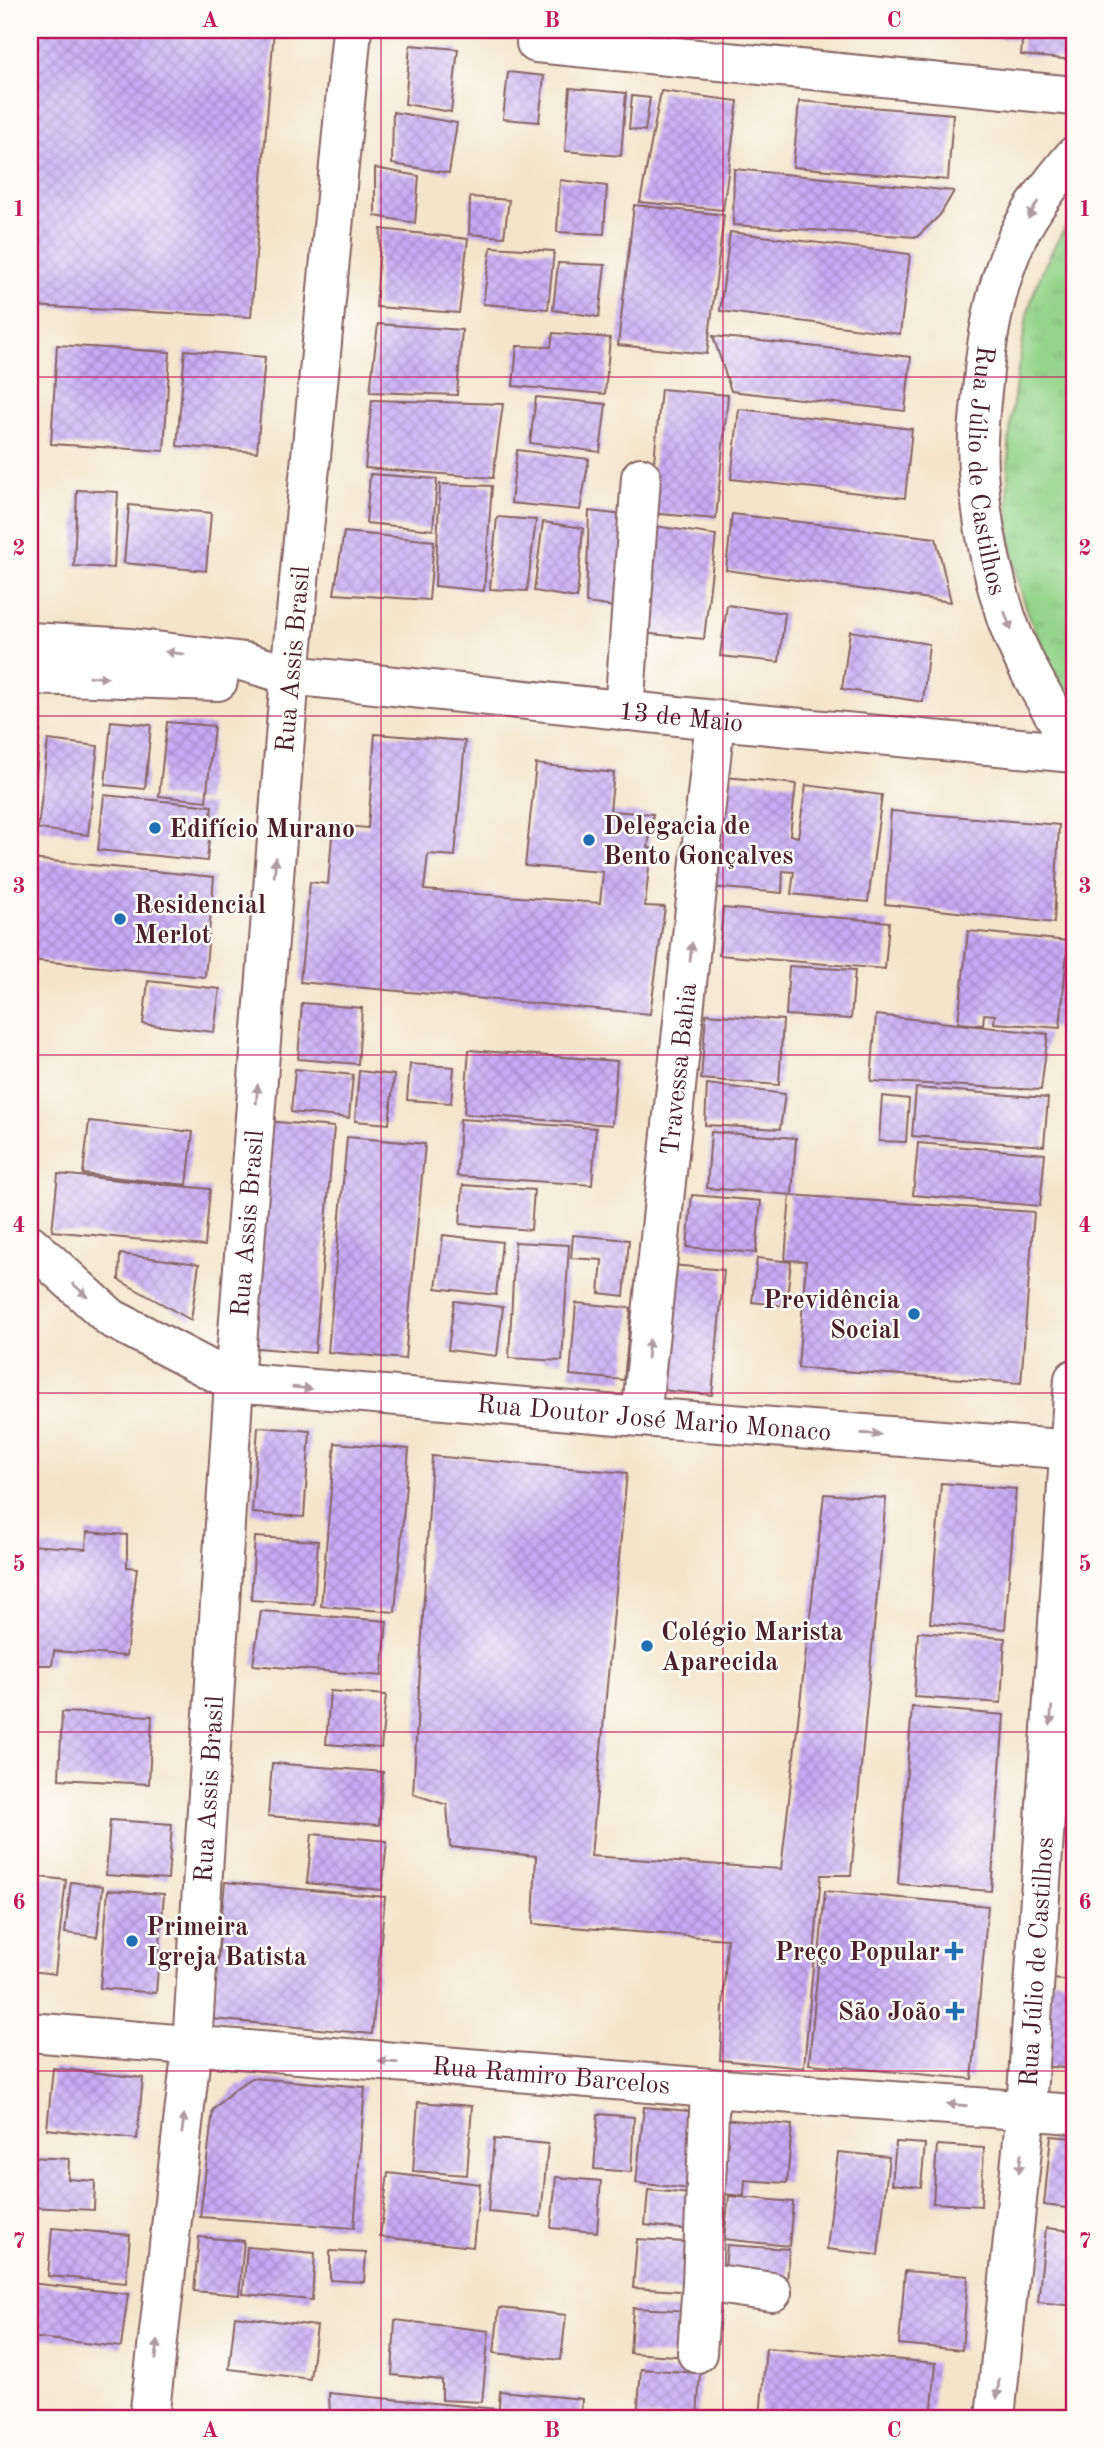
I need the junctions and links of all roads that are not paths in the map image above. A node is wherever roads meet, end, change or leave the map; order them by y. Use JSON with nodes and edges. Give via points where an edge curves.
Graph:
{"nodes":[{"id":1,"x":352,"y":30,"type":"edge"},
{"id":2,"x":537,"y":44,"type":"dead end"},
{"id":3,"x":1074,"y":96,"type":"edge"},
{"id":4,"x":1074,"y":156,"type":"edge"},
{"id":5,"x":641,"y":477,"type":"dead end"},
{"id":6,"x":30,"y":642,"type":"edge"},
{"id":7,"x":30,"y":675,"type":"edge"},
{"id":8,"x":290,"y":675,"type":"junction"},
{"id":9,"x":624,"y":711,"type":"junction"},
{"id":10,"x":715,"y":720,"type":"junction"},
{"id":11,"x":1074,"y":751,"type":"edge"},
{"id":12,"x":30,"y":1244,"type":"edge"},
{"id":13,"x":1074,"y":1379,"type":"edge"},
{"id":14,"x":234,"y":1382,"type":"junction"},
{"id":15,"x":641,"y":1417,"type":"junction"},
{"id":16,"x":1071,"y":1450,"type":"edge"},
{"id":17,"x":30,"y":2032,"type":"edge"},
{"id":18,"x":192,"y":2046,"type":"junction"},
{"id":19,"x":710,"y":2088,"type":"junction"},
{"id":20,"x":1026,"y":2110,"type":"junction"},
{"id":21,"x":1074,"y":2114,"type":"edge"},
{"id":22,"x":702,"y":2282,"type":"junction"},
{"id":23,"x":772,"y":2292,"type":"dead end"},
{"id":24,"x":697,"y":2353,"type":"dead end"},
{"id":25,"x":149,"y":2418,"type":"edge"},
{"id":26,"x":995,"y":2418,"type":"edge"}],
"edges":[{"from":1,"to":8,"type":"main road","name":"Rua Assis Brasil"},
{"from":2,"to":3,"type":"main road"},
{"from":4,"to":11,"type":"main road","name":"Rua Júlio de Castilhos","one_way":true,"via":[[1040,197],[999,282],[987,340],[978,470],[985,530],[1007,618],[1025,662]]},
{"from":5,"to":9,"type":"main road"},
{"from":8,"to":6,"type":"main road","name":"13 de Maio","one_way":true,"via":[[246,662]]},
{"from":7,"to":8,"type":"main road","name":"13 de Maio","one_way":true,"via":[[244,681]]},
{"from":8,"to":9,"type":"main road","name":"13 de Maio"},
{"from":14,"to":8,"type":"main road","name":"Rua Assis Brasil","one_way":true},
{"from":9,"to":10,"type":"main road","name":"13 de Maio"},
{"from":10,"to":11,"type":"main road","name":"13 de Maio"},
{"from":15,"to":10,"type":"main road","name":"Travessa Bahia","one_way":true},
{"from":12,"to":14,"type":"main road","one_way":true,"via":[[111,1318]]},
{"from":13,"to":16,"type":"main road","name":"Rua Júlio de Castilhos"},
{"from":14,"to":15,"type":"main road","name":"Rua Doutor José Mario Monaco","one_way":true},
{"from":14,"to":18,"type":"main road","name":"Rua Assis Brasil"},
{"from":15,"to":16,"type":"main road","name":"Rua Doutor José Mario Monaco","one_way":true},
{"from":16,"to":20,"type":"main road","name":"Rua Júlio de Castilhos","one_way":true},
{"from":17,"to":18,"type":"main road","name":"Rua Ramiro Barcelos"},
{"from":19,"to":18,"type":"main road","name":"Rua Ramiro Barcelos","one_way":true},
{"from":25,"to":18,"type":"main road","name":"Rua Assis Brasil","one_way":true},
{"from":20,"to":19,"type":"main road","name":"Rua Ramiro Barcelos","one_way":true},
{"from":19,"to":22,"type":"main road"},
{"from":20,"to":21,"type":"main road","name":"Rua Ramiro Barcelos"},
{"from":20,"to":26,"type":"main road","name":"Rua Júlio de Castilhos","one_way":true},
{"from":22,"to":23,"type":"main road"},
{"from":22,"to":24,"type":"main road"}]}
